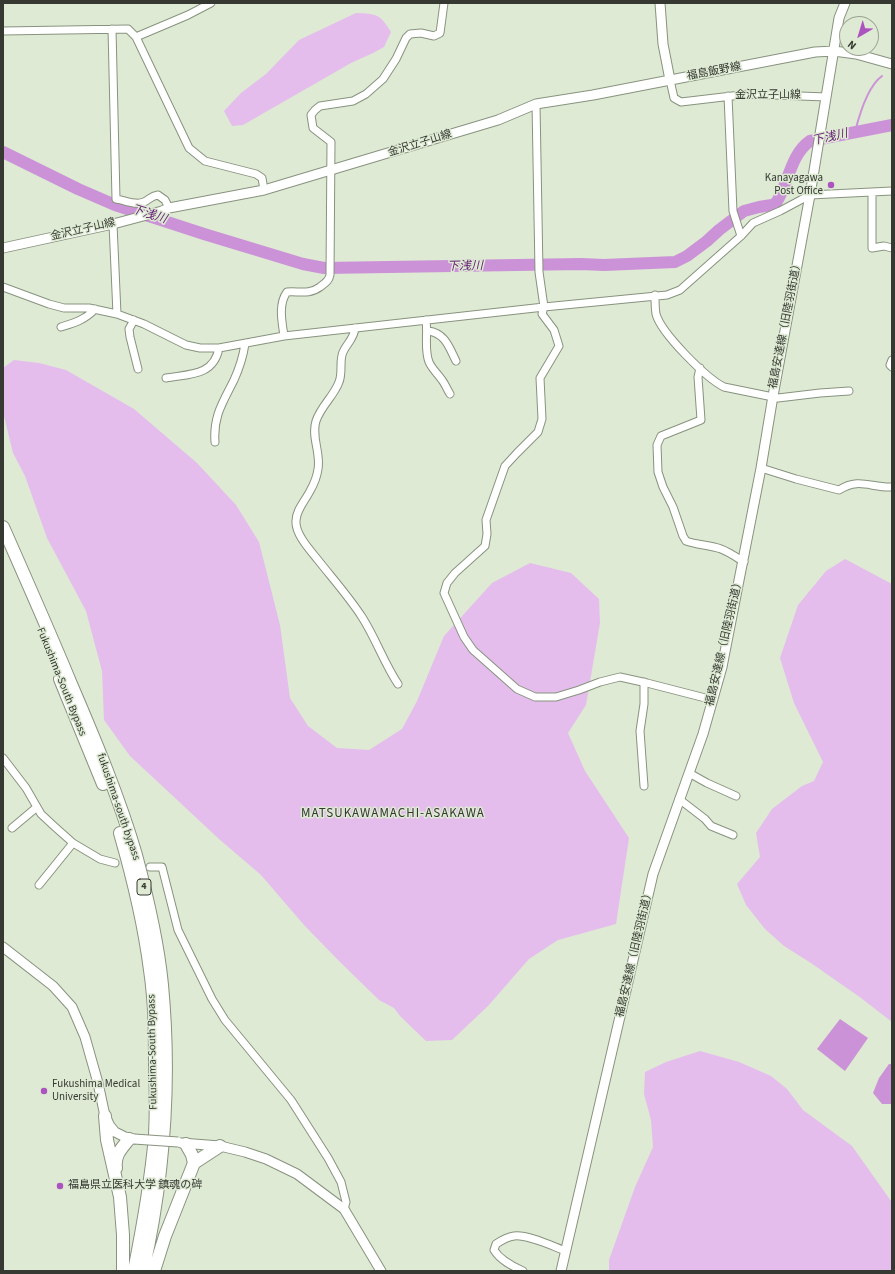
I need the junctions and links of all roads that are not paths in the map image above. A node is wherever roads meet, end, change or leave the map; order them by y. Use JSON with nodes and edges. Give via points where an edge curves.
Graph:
{"nodes":[{"id":1,"x":211,"y":3,"type":"edge"},
{"id":2,"x":444,"y":3,"type":"edge"},
{"id":3,"x":660,"y":3,"type":"edge"},
{"id":4,"x":845,"y":3,"type":"edge"},
{"id":5,"x":112,"y":29,"type":"junction"},
{"id":6,"x":3,"y":31,"type":"edge"},
{"id":7,"x":136,"y":37,"type":"junction"},
{"id":8,"x":834,"y":51,"type":"junction"},
{"id":9,"x":892,"y":64,"type":"edge"},
{"id":10,"x":670,"y":80,"type":"junction"},
{"id":11,"x":728,"y":96,"type":"junction"},
{"id":12,"x":826,"y":97,"type":"junction"},
{"id":13,"x":536,"y":104,"type":"junction"},
{"id":14,"x":330,"y":171,"type":"junction"},
{"id":15,"x":264,"y":190,"type":"junction"},
{"id":16,"x":872,"y":192,"type":"junction"},
{"id":17,"x":892,"y":192,"type":"edge"},
{"id":18,"x":810,"y":195,"type":"junction"},
{"id":19,"x":165,"y":209,"type":"junction"},
{"id":20,"x":113,"y":224,"type":"junction"},
{"id":21,"x":741,"y":236,"type":"junction"},
{"id":22,"x":3,"y":248,"type":"edge"},
{"id":23,"x":892,"y":248,"type":"edge"},
{"id":24,"x":3,"y":287,"type":"edge"},
{"id":25,"x":655,"y":295,"type":"junction"},
{"id":26,"x":544,"y":307,"type":"junction"},
{"id":27,"x":95,"y":310,"type":"junction"},
{"id":28,"x":116,"y":314,"type":"junction"},
{"id":29,"x":134,"y":320,"type":"junction"},
{"id":30,"x":426,"y":320,"type":"junction"},
{"id":31,"x":60,"y":327,"type":"dead end"},
{"id":32,"x":355,"y":328,"type":"junction"},
{"id":33,"x":428,"y":331,"type":"junction"},
{"id":34,"x":284,"y":336,"type":"junction"},
{"id":35,"x":245,"y":344,"type":"junction"},
{"id":36,"x":219,"y":348,"type":"junction"},
{"id":37,"x":892,"y":360,"type":"edge"},
{"id":38,"x":456,"y":361,"type":"dead end"},
{"id":39,"x":892,"y":367,"type":"edge"},
{"id":40,"x":700,"y":368,"type":"junction"},
{"id":41,"x":138,"y":369,"type":"dead end"},
{"id":42,"x":166,"y":378,"type":"dead end"},
{"id":43,"x":849,"y":391,"type":"dead end"},
{"id":44,"x":450,"y":394,"type":"dead end"},
{"id":45,"x":772,"y":396,"type":"junction"},
{"id":46,"x":216,"y":442,"type":"dead end"},
{"id":47,"x":761,"y":468,"type":"junction"},
{"id":48,"x":892,"y":487,"type":"edge"},
{"id":49,"x":3,"y":515,"type":"edge"},
{"id":50,"x":3,"y":527,"type":"edge"},
{"id":51,"x":5,"y":549,"type":"edge"},
{"id":52,"x":744,"y":562,"type":"junction"},
{"id":53,"x":24,"y":574,"type":"junction"},
{"id":54,"x":644,"y":682,"type":"junction"},
{"id":55,"x":398,"y":684,"type":"dead end"},
{"id":56,"x":713,"y":700,"type":"junction"},
{"id":57,"x":3,"y":758,"type":"edge"},
{"id":58,"x":689,"y":773,"type":"junction"},
{"id":59,"x":644,"y":786,"type":"dead end"},
{"id":60,"x":736,"y":796,"type":"dead end"},
{"id":61,"x":679,"y":799,"type":"junction"},
{"id":62,"x":37,"y":807,"type":"junction"},
{"id":63,"x":12,"y":828,"type":"dead end"},
{"id":64,"x":733,"y":835,"type":"dead end"},
{"id":65,"x":73,"y":843,"type":"junction"},
{"id":66,"x":115,"y":863,"type":"dead end"},
{"id":67,"x":150,"y":867,"type":"dead end"},
{"id":68,"x":39,"y":885,"type":"dead end"},
{"id":69,"x":3,"y":947,"type":"edge"},
{"id":70,"x":105,"y":1116,"type":"junction"},
{"id":71,"x":132,"y":1139,"type":"junction"},
{"id":72,"x":182,"y":1143,"type":"junction"},
{"id":73,"x":220,"y":1146,"type":"junction"},
{"id":74,"x":194,"y":1163,"type":"junction"},
{"id":75,"x":120,"y":1197,"type":"junction"},
{"id":76,"x":344,"y":1209,"type":"junction"},
{"id":77,"x":566,"y":1251,"type":"junction"},
{"id":78,"x":123,"y":1271,"type":"edge"},
{"id":79,"x":134,"y":1271,"type":"edge"},
{"id":80,"x":143,"y":1271,"type":"edge"},
{"id":81,"x":154,"y":1271,"type":"edge"},
{"id":82,"x":381,"y":1271,"type":"edge"},
{"id":83,"x":523,"y":1271,"type":"edge"},
{"id":84,"x":561,"y":1271,"type":"edge"}],
"edges":[{"from":1,"to":7,"type":"street"},
{"from":2,"to":14,"type":"street","via":[[440,34],[410,34],[383,79],[366,94],[353,101],[320,106],[311,115],[312,128],[331,142]]},
{"from":3,"to":10,"type":"main road","via":[[663,44]]},
{"from":4,"to":8,"type":"main road","name":"福島安達線（旧陸羽街道）","via":[[839,18]]},
{"from":5,"to":6,"type":"street"},
{"from":5,"to":7,"type":"street","via":[[128,29]]},
{"from":5,"to":19,"type":"street","via":[[116,198],[137,203],[158,195],[165,200]]},
{"from":7,"to":15,"type":"street","via":[[189,148],[205,161],[256,174],[262,178]]},
{"from":8,"to":9,"type":"main road","name":"福島飯野線"},
{"from":8,"to":10,"type":"main road","name":"福島飯野線","via":[[816,52]]},
{"from":8,"to":12,"type":"main road","name":"福島安達線（旧陸羽街道）"},
{"from":10,"to":11,"type":"street","name":"金沢立子山線","via":[[674,98],[681,102]]},
{"from":10,"to":13,"type":"main road","name":"金沢立子山線"},
{"from":11,"to":12,"type":"street","name":"金沢立子山線","via":[[749,94]]},
{"from":11,"to":21,"type":"street","via":[[733,211]]},
{"from":12,"to":18,"type":"main road","name":"福島安達線（旧陸羽街道）"},
{"from":13,"to":14,"type":"main road","name":"金沢立子山線","via":[[498,120]]},
{"from":13,"to":26,"type":"street","via":[[539,272]]},
{"from":14,"to":15,"type":"main road","name":"金沢立子山線"},
{"from":14,"to":34,"type":"street","via":[[329,280],[316,290],[302,293],[287,292],[282,298]]},
{"from":15,"to":19,"type":"main road","name":"金沢立子山線"},
{"from":16,"to":17,"type":"street"},
{"from":16,"to":18,"type":"street"},
{"from":16,"to":23,"type":"street","via":[[872,248]]},
{"from":18,"to":21,"type":"street","via":[[754,223]]},
{"from":18,"to":45,"type":"main road","name":"福島安達線（旧陸羽街道）"},
{"from":19,"to":20,"type":"main road","name":"金沢立子山線"},
{"from":20,"to":22,"type":"main road","name":"金沢立子山線"},
{"from":20,"to":28,"type":"street"},
{"from":21,"to":25,"type":"street","via":[[680,290],[667,295]]},
{"from":24,"to":27,"type":"street","via":[[64,308]]},
{"from":25,"to":26,"type":"street"},
{"from":25,"to":40,"type":"street","via":[[656,315],[667,334]]},
{"from":26,"to":30,"type":"street"},
{"from":26,"to":54,"type":"street","via":[[542,314],[554,330],[559,346],[540,378],[542,419],[538,432],[505,466],[486,520],[488,534],[485,546],[451,578],[444,593],[464,637],[473,650],[517,690],[535,698],[556,697],[620,677]]},
{"from":27,"to":28,"type":"street"},
{"from":27,"to":31,"type":"street","via":[[78,322]]},
{"from":28,"to":29,"type":"street"},
{"from":29,"to":36,"type":"street","via":[[186,345]]},
{"from":29,"to":41,"type":"street","via":[[129,329]]},
{"from":30,"to":32,"type":"street"},
{"from":30,"to":33,"type":"street"},
{"from":32,"to":34,"type":"street"},
{"from":32,"to":55,"type":"street","via":[[354,335],[343,352],[340,382],[316,421],[316,479],[299,510],[296,521],[303,542],[363,618]]},
{"from":33,"to":38,"type":"street","via":[[442,336]]},
{"from":33,"to":44,"type":"street","via":[[429,361]]},
{"from":34,"to":35,"type":"street"},
{"from":35,"to":36,"type":"street"},
{"from":35,"to":46,"type":"street","via":[[239,368],[216,418]]},
{"from":36,"to":42,"type":"street","via":[[214,363],[200,372]]},
{"from":37,"to":39,"type":"street"},
{"from":40,"to":45,"type":"street","via":[[724,387]]},
{"from":40,"to":52,"type":"street","via":[[698,377],[701,420],[662,436],[657,445],[658,472],[686,541],[720,549]]},
{"from":43,"to":45,"type":"street","via":[[778,398]]},
{"from":45,"to":47,"type":"main road","name":"福島安達線（旧陸羽街道）"},
{"from":47,"to":48,"type":"street","via":[[838,490],[848,484]]},
{"from":47,"to":52,"type":"main road","name":"福島安達線（旧陸羽街道）"},
{"from":49,"to":53,"type":"highway"},
{"from":50,"to":53,"type":"highway","name":"fukushima-south bypass","number":"4"},
{"from":51,"to":79,"type":"highway","name":"Fukushima-South Bypass","number":"4","via":[[112,807],[130,866],[141,917],[150,970],[155,1024],[155,1127],[151,1173]]},
{"from":52,"to":56,"type":"main road","name":"福島安達線（旧陸羽街道）"},
{"from":53,"to":80,"type":"highway","name":"fukushima-south bypass","number":"4","via":[[107,772],[136,855],[155,941],[162,984],[165,1028],[165,1117],[159,1177]]},
{"from":54,"to":56,"type":"street"},
{"from":54,"to":59,"type":"street","via":[[640,731]]},
{"from":56,"to":58,"type":"main road","name":"福島安達線（旧陸羽街道）"},
{"from":57,"to":62,"type":"street"},
{"from":58,"to":60,"type":"street"},
{"from":58,"to":61,"type":"main road","name":"福島安達線（旧陸羽街道）"},
{"from":61,"to":64,"type":"street","via":[[711,826]]},
{"from":61,"to":77,"type":"main road","name":"福島安達線（旧陸羽街道）","via":[[653,874]]},
{"from":62,"to":63,"type":"street"},
{"from":62,"to":65,"type":"street","via":[[41,814]]},
{"from":65,"to":66,"type":"street","via":[[100,859]]},
{"from":65,"to":68,"type":"street"},
{"from":67,"to":76,"type":"street","via":[[162,867],[178,930],[212,999],[225,1020],[291,1100],[328,1158],[341,1182],[346,1202]]},
{"from":69,"to":70,"type":"main road","via":[[53,986],[72,1007],[85,1037]]},
{"from":70,"to":71,"type":"main road","via":[[116,1132]]},
{"from":70,"to":75,"type":"highway","via":[[107,1140]]},
{"from":71,"to":72,"type":"main road","bridge":true},
{"from":71,"to":75,"type":"highway","via":[[118,1154],[115,1162]]},
{"from":72,"to":73,"type":"main road"},
{"from":72,"to":74,"type":"highway","via":[[192,1155]]},
{"from":73,"to":74,"type":"highway"},
{"from":73,"to":76,"type":"main road","via":[[266,1159],[297,1174]]},
{"from":74,"to":81,"type":"highway"},
{"from":75,"to":78,"type":"highway","via":[[124,1235]]},
{"from":76,"to":82,"type":"main road"},
{"from":77,"to":83,"type":"street","via":[[527,1237],[505,1238],[496,1244],[494,1250],[497,1254]]},
{"from":77,"to":84,"type":"main road","name":"福島安達線（旧陸羽街道）"}]}
